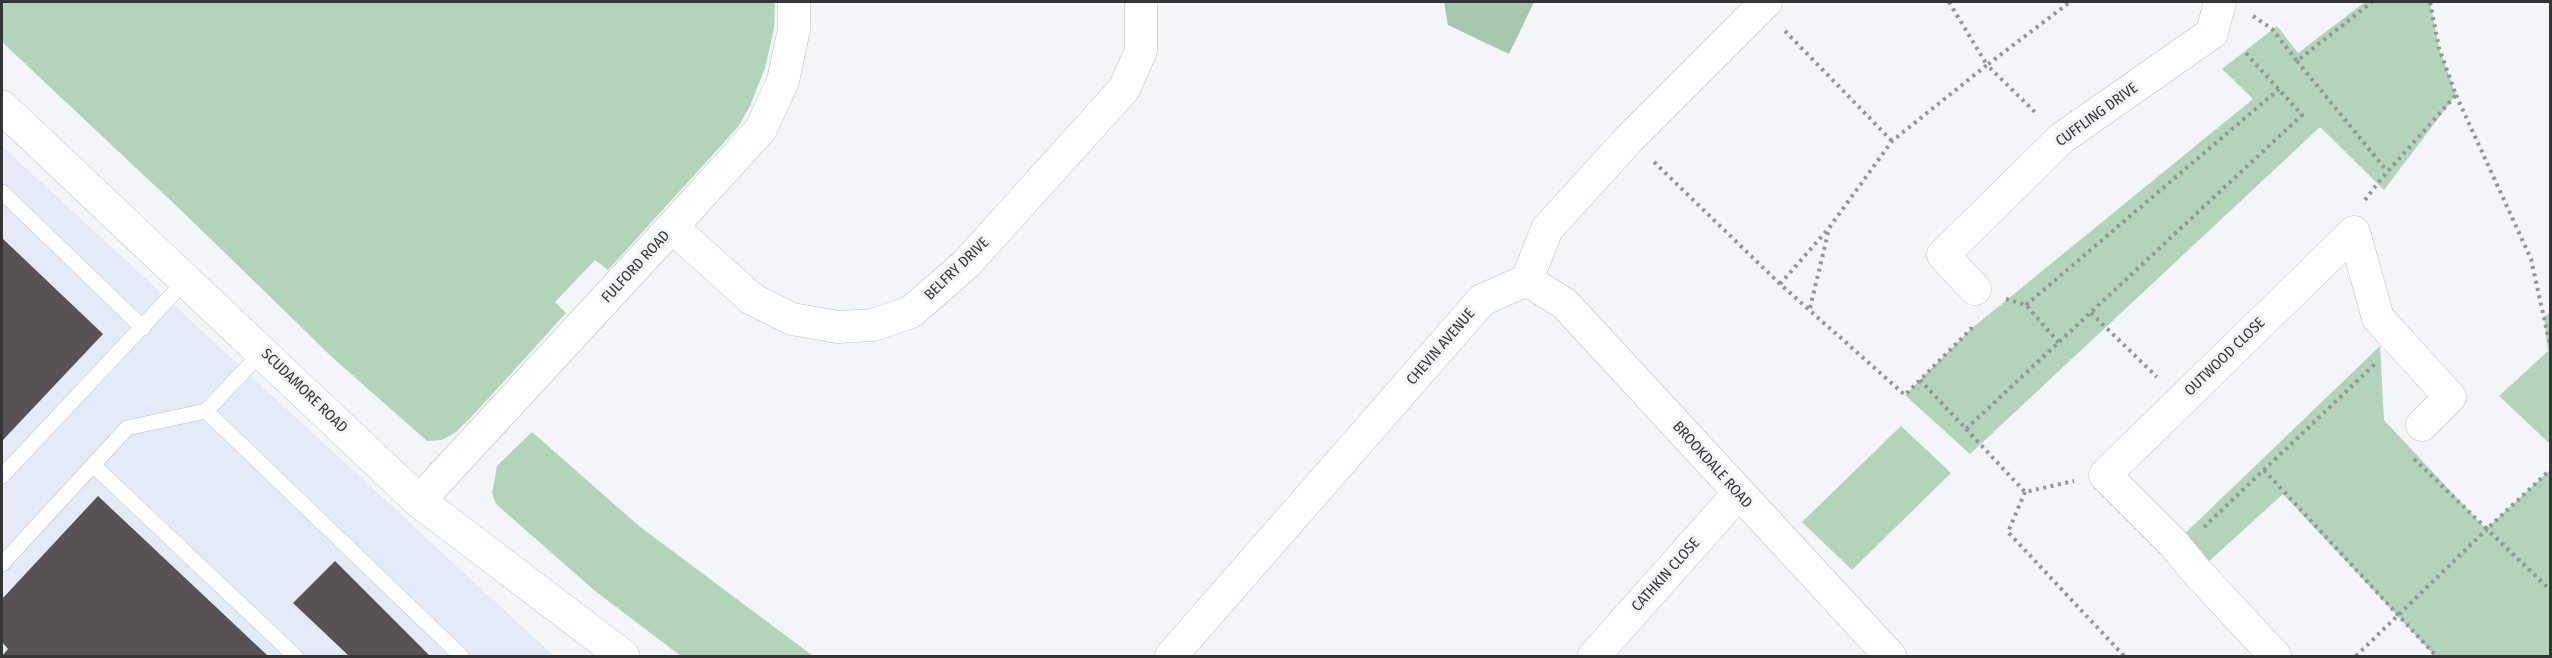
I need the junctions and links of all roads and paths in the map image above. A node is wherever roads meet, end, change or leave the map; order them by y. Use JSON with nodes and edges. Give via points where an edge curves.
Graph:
{"nodes":[{"id":1,"x":794,"y":2,"type":"edge"},
{"id":2,"x":1141,"y":2,"type":"edge"},
{"id":3,"x":1949,"y":2,"type":"edge"},
{"id":4,"x":2070,"y":2,"type":"edge"},
{"id":5,"x":2372,"y":2,"type":"edge"},
{"id":6,"x":2430,"y":2,"type":"edge"},
{"id":7,"x":1764,"y":4,"type":"edge"},
{"id":8,"x":2234,"y":7,"type":"edge"},
{"id":9,"x":2244,"y":51,"type":"dead end"},
{"id":10,"x":2297,"y":61,"type":"junction"},
{"id":11,"x":1987,"y":65,"type":"junction"},
{"id":12,"x":2279,"y":89,"type":"junction"},
{"id":13,"x":2456,"y":95,"type":"junction"},
{"id":14,"x":2,"y":107,"type":"edge"},
{"id":15,"x":2062,"y":138,"type":"junction"},
{"id":16,"x":1629,"y":139,"type":"junction"},
{"id":17,"x":1892,"y":141,"type":"junction"},
{"id":18,"x":2387,"y":171,"type":"junction"},
{"id":19,"x":2,"y":192,"type":"edge"},
{"id":20,"x":672,"y":227,"type":"junction"},
{"id":21,"x":1829,"y":228,"type":"junction"},
{"id":22,"x":2354,"y":231,"type":"junction"},
{"id":23,"x":186,"y":280,"type":"junction"},
{"id":24,"x":1527,"y":280,"type":"junction"},
{"id":25,"x":1780,"y":284,"type":"junction"},
{"id":26,"x":1975,"y":289,"type":"junction"},
{"id":27,"x":2025,"y":305,"type":"junction"},
{"id":28,"x":1810,"y":308,"type":"junction"},
{"id":29,"x":2091,"y":313,"type":"junction"},
{"id":30,"x":144,"y":328,"type":"junction"},
{"id":31,"x":2059,"y":343,"type":"junction"},
{"id":32,"x":2402,"y":345,"type":"junction"},
{"id":33,"x":2550,"y":345,"type":"edge"},
{"id":34,"x":262,"y":351,"type":"junction"},
{"id":35,"x":1920,"y":380,"type":"junction"},
{"id":36,"x":2181,"y":401,"type":"junction"},
{"id":37,"x":206,"y":411,"type":"junction"},
{"id":38,"x":2422,"y":425,"type":"joint"},
{"id":39,"x":1966,"y":429,"type":"junction"},
{"id":40,"x":93,"y":465,"type":"junction"},
{"id":41,"x":2264,"y":470,"type":"junction"},
{"id":42,"x":2550,"y":470,"type":"edge"},
{"id":43,"x":2105,"y":475,"type":"junction"},
{"id":44,"x":2,"y":476,"type":"edge"},
{"id":45,"x":2025,"y":492,"type":"junction"},
{"id":46,"x":1738,"y":494,"type":"junction"},
{"id":47,"x":419,"y":501,"type":"junction"},
{"id":48,"x":2487,"y":529,"type":"junction"},
{"id":49,"x":2179,"y":551,"type":"junction"},
{"id":50,"x":2,"y":564,"type":"edge"},
{"id":51,"x":2550,"y":590,"type":"edge"},
{"id":52,"x":2398,"y":616,"type":"junction"},
{"id":53,"x":295,"y":657,"type":"edge"},
{"id":54,"x":461,"y":657,"type":"edge"},
{"id":55,"x":623,"y":657,"type":"edge"},
{"id":56,"x":1171,"y":657,"type":"edge"},
{"id":57,"x":1594,"y":657,"type":"edge"},
{"id":58,"x":1890,"y":657,"type":"edge"},
{"id":59,"x":2124,"y":657,"type":"edge"},
{"id":60,"x":2275,"y":657,"type":"edge"},
{"id":61,"x":2356,"y":657,"type":"edge"},
{"id":62,"x":2436,"y":657,"type":"edge"}],
"edges":[{"from":1,"to":20,"type":"street","name":"FULFORD ROAD","via":[[794,30],[783,81],[761,129]]},
{"from":2,"to":20,"type":"street","name":"BELFRY DRIVE","via":[[1141,51],[1124,89],[966,264],[911,312],[873,325],[838,327],[792,319],[753,298]]},
{"from":3,"to":11,"type":"path"},
{"from":4,"to":11,"type":"path"},
{"from":5,"to":10,"type":"path"},
{"from":6,"to":13,"type":"path","via":[[2439,48]]},
{"from":7,"to":16,"type":"street"},
{"from":7,"to":17,"type":"path"},
{"from":8,"to":10,"type":"path","via":[[2272,29]]},
{"from":8,"to":15,"type":"street","name":"CUFFLING DRIVE","via":[[2212,33]]},
{"from":9,"to":12,"type":"path"},
{"from":10,"to":18,"type":"path"},
{"from":11,"to":15,"type":"path"},
{"from":11,"to":17,"type":"path"},
{"from":12,"to":27,"type":"path"},
{"from":12,"to":29,"type":"path","via":[[2302,115]]},
{"from":13,"to":18,"type":"path"},
{"from":13,"to":33,"type":"path","via":[[2530,259]]},
{"from":14,"to":23,"type":"street","name":"SCUDAMORE ROAD"},
{"from":15,"to":26,"type":"street","name":"CUFFLING DRIVE","via":[[1943,255]]},
{"from":16,"to":24,"type":"street","via":[[1547,228]]},
{"from":16,"to":25,"type":"path"},
{"from":17,"to":21,"type":"path"},
{"from":18,"to":22,"type":"path","via":[[2362,204]]},
{"from":19,"to":30,"type":"lane"},
{"from":20,"to":47,"type":"street","name":"FULFORD ROAD"},
{"from":21,"to":25,"type":"path"},
{"from":21,"to":28,"type":"path"},
{"from":22,"to":32,"type":"street","via":[[2378,318]]},
{"from":22,"to":36,"type":"street","name":"OUTWOOD CLOSE"},
{"from":23,"to":30,"type":"lane"},
{"from":23,"to":34,"type":"street","name":"SCUDAMORE ROAD"},
{"from":24,"to":46,"type":"street","name":"BROOKDALE ROAD","via":[[1565,304]]},
{"from":24,"to":56,"type":"street","name":"CHEVIN AVENUE","via":[[1482,300]]},
{"from":25,"to":28,"type":"path"},
{"from":26,"to":27,"type":"path"},
{"from":26,"to":35,"type":"path","via":[[1971,329]]},
{"from":27,"to":31,"type":"path"},
{"from":28,"to":35,"type":"path","via":[[1905,395]]},
{"from":29,"to":31,"type":"path"},
{"from":29,"to":36,"type":"path"},
{"from":30,"to":44,"type":"lane"},
{"from":31,"to":39,"type":"path"},
{"from":32,"to":38,"type":"street","via":[[2450,397]]},
{"from":32,"to":41,"type":"path","via":[[2373,365]]},
{"from":34,"to":37,"type":"lane"},
{"from":34,"to":47,"type":"street","name":"SCUDAMORE ROAD"},
{"from":35,"to":39,"type":"path"},
{"from":36,"to":43,"type":"street","name":"OUTWOOD CLOSE"},
{"from":37,"to":40,"type":"lane","via":[[127,428]]},
{"from":37,"to":54,"type":"lane"},
{"from":38,"to":48,"type":"path","via":[[2398,444]]},
{"from":39,"to":45,"type":"path"},
{"from":40,"to":50,"type":"lane"},
{"from":40,"to":53,"type":"lane"},
{"from":41,"to":49,"type":"path"},
{"from":41,"to":52,"type":"path"},
{"from":42,"to":48,"type":"path"},
{"from":43,"to":45,"type":"path"},
{"from":43,"to":49,"type":"street"},
{"from":45,"to":59,"type":"path","via":[[2008,532]]},
{"from":46,"to":57,"type":"street","name":"CATHKIN CLOSE"},
{"from":46,"to":58,"type":"street","name":"BROOKDALE ROAD"},
{"from":47,"to":55,"type":"street","name":"SCUDAMORE ROAD"},
{"from":48,"to":51,"type":"path"},
{"from":48,"to":52,"type":"path"},
{"from":49,"to":60,"type":"street"},
{"from":52,"to":61,"type":"path"},
{"from":52,"to":62,"type":"path"}]}
